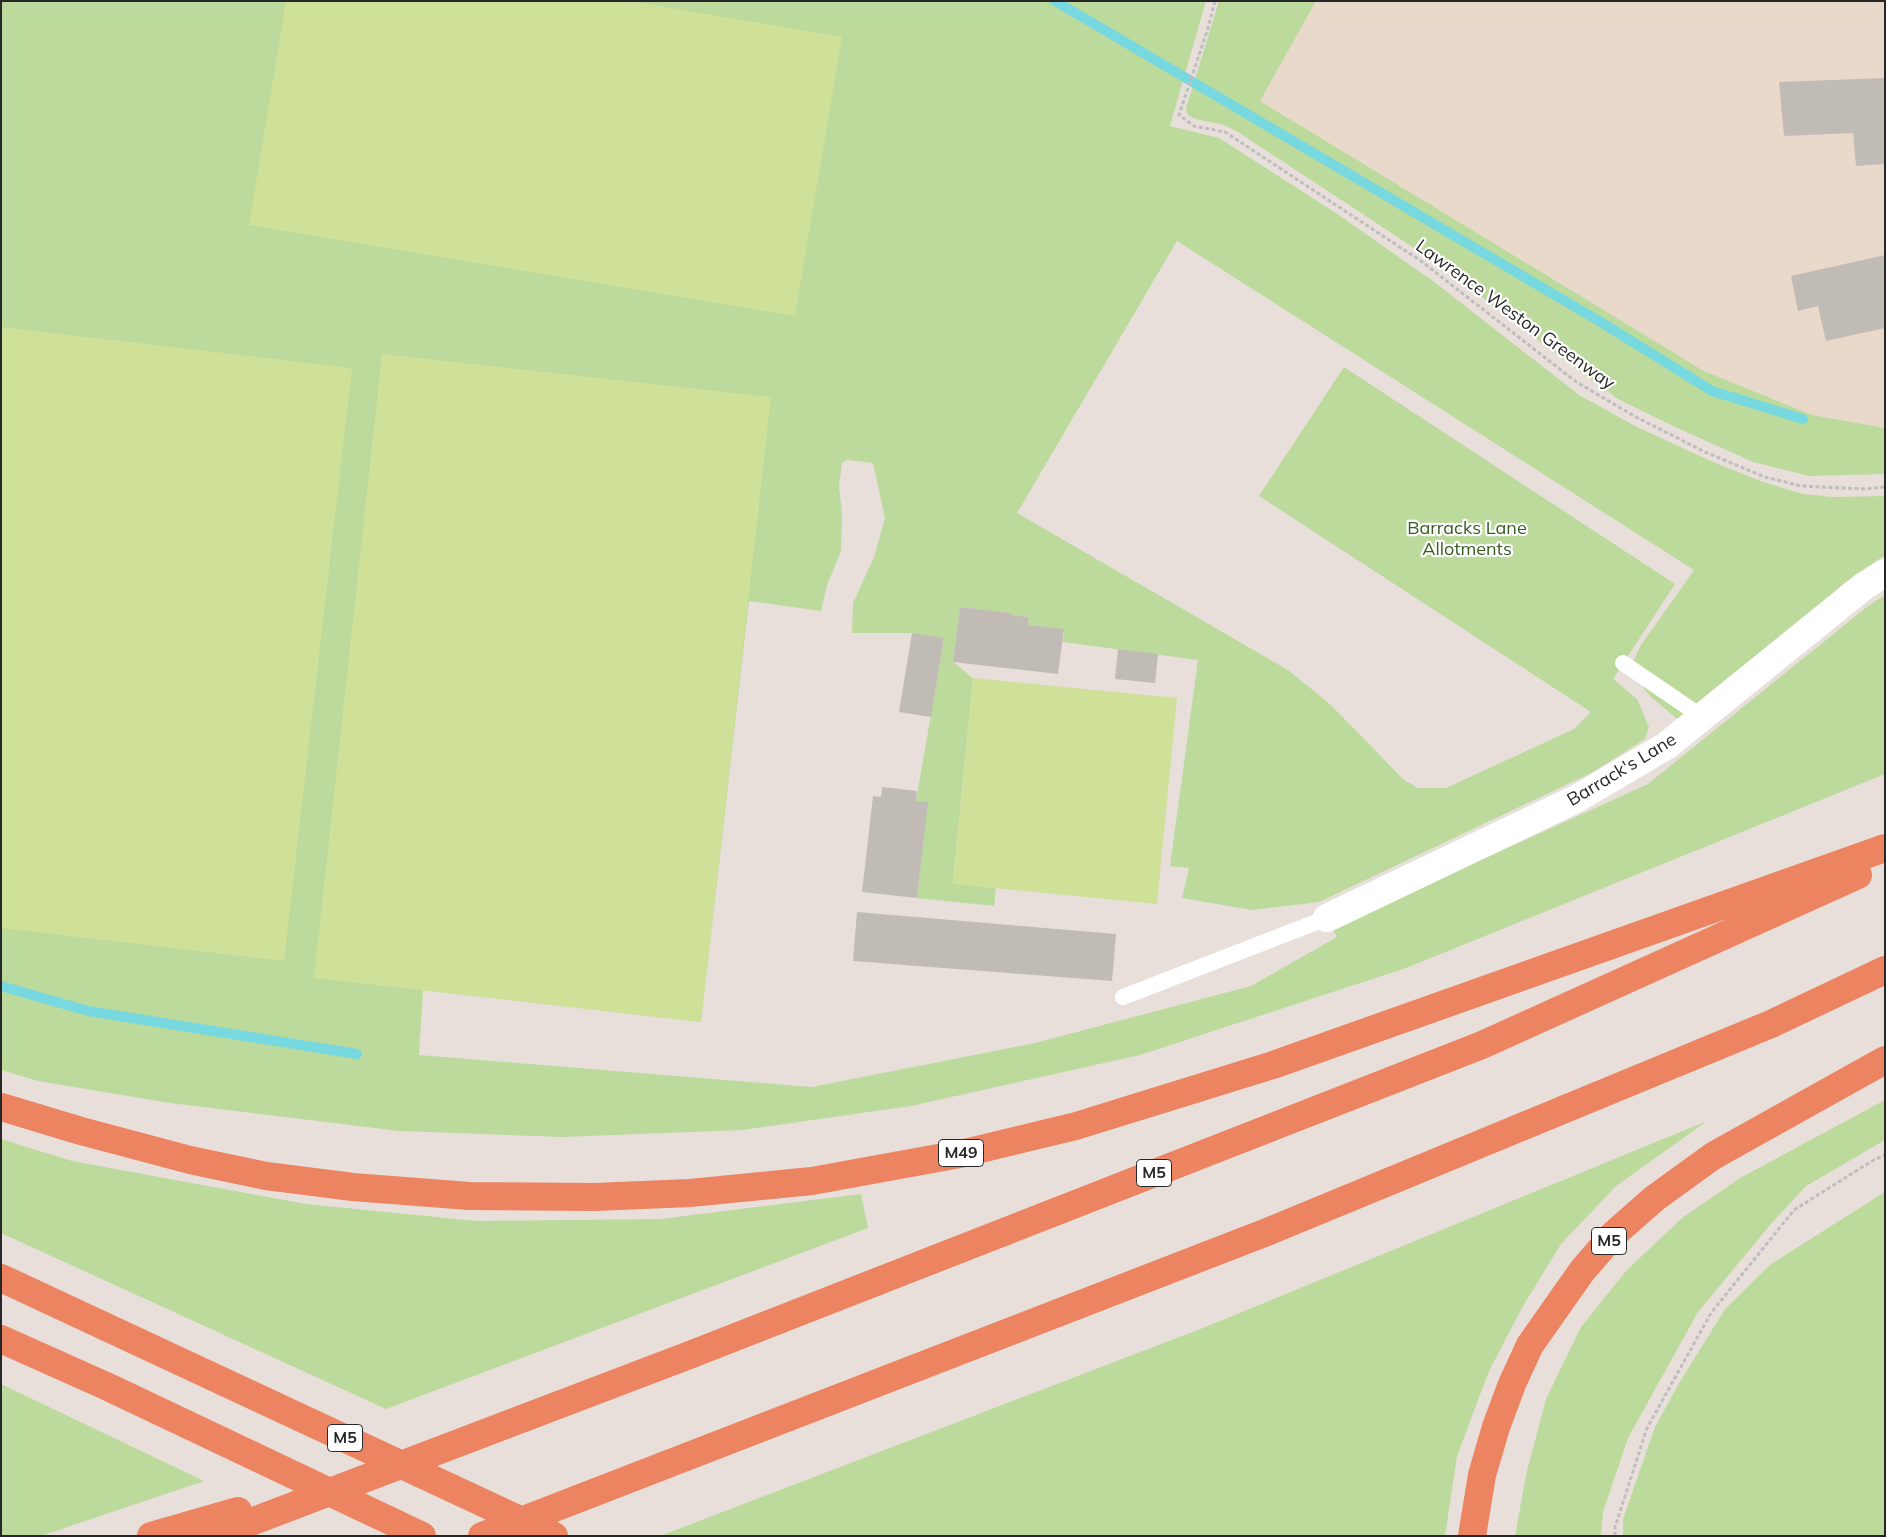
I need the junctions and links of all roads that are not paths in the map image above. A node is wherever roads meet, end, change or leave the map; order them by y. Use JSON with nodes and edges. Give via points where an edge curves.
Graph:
{"nodes":[{"id":1,"x":1885,"y":573,"type":"edge"},
{"id":2,"x":1623,"y":663,"type":"dead end"},
{"id":3,"x":1702,"y":717,"type":"junction"},
{"id":4,"x":1885,"y":848,"type":"edge"},
{"id":5,"x":1885,"y":863,"type":"edge"},
{"id":6,"x":1327,"y":918,"type":"joint"},
{"id":7,"x":1885,"y":970,"type":"edge"},
{"id":8,"x":1123,"y":997,"type":"dead end"},
{"id":9,"x":1885,"y":1060,"type":"edge"},
{"id":10,"x":1,"y":1106,"type":"edge"},
{"id":11,"x":1,"y":1278,"type":"edge"},
{"id":12,"x":1,"y":1339,"type":"edge"},
{"id":13,"x":413,"y":1461,"type":"junction"},
{"id":14,"x":151,"y":1536,"type":"edge"},
{"id":15,"x":214,"y":1536,"type":"edge"},
{"id":16,"x":422,"y":1536,"type":"edge"},
{"id":17,"x":482,"y":1536,"type":"edge"},
{"id":18,"x":554,"y":1536,"type":"edge"},
{"id":19,"x":1472,"y":1536,"type":"edge"}],
"edges":[{"from":1,"to":3,"type":"street","name":"Barrack's Lane","via":[[1864,586]]},
{"from":2,"to":3,"type":"lane"},
{"from":3,"to":6,"type":"street","name":"Barrack's Lane","via":[[1666,746],[1576,799]]},
{"from":4,"to":10,"type":"highway","number":"M49","via":[[1272,1066],[1085,1124],[960,1154],[812,1181],[690,1193],[595,1197],[469,1196],[352,1187],[266,1176],[190,1160]]},
{"from":5,"to":13,"type":"highway","number":"M5","via":[[1482,1045]]},
{"from":6,"to":8,"type":"lane"},
{"from":7,"to":17,"type":"highway","via":[[1771,1024],[1267,1232]]},
{"from":9,"to":19,"type":"highway","number":"M5","via":[[1713,1156],[1655,1198],[1614,1234],[1582,1271],[1530,1345],[1496,1427],[1482,1475]]},
{"from":11,"to":18,"type":"highway","number":"M5"},
{"from":12,"to":16,"type":"highway"},
{"from":13,"to":14,"type":"highway","number":"M5"},
{"from":13,"to":15,"type":"highway","number":"M5"}]}
